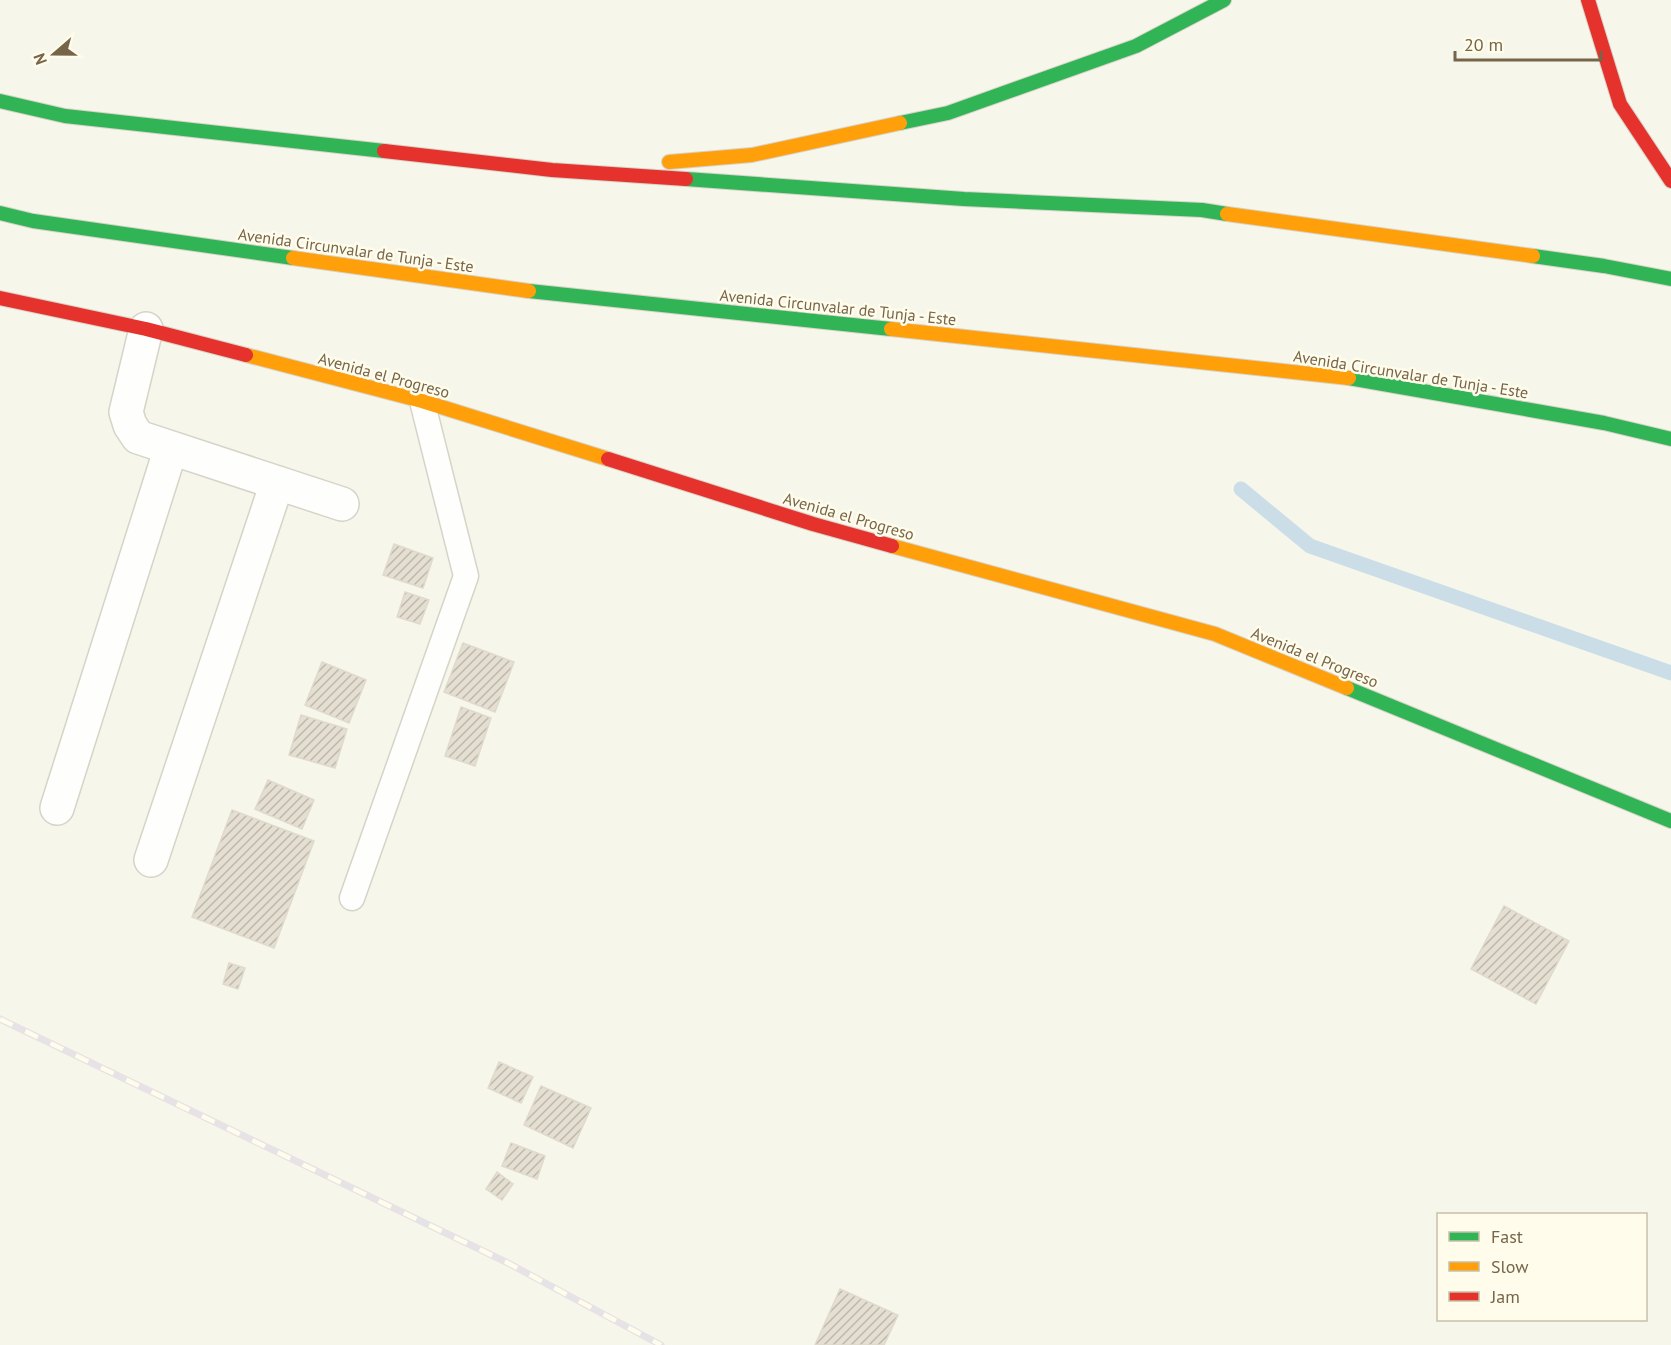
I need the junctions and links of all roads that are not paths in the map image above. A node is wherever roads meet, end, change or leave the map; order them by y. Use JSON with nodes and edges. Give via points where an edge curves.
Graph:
{"nodes":[{"id":1,"x":1224,"y":0,"type":"edge"},
{"id":2,"x":1588,"y":0,"type":"edge"},
{"id":3,"x":0,"y":101,"type":"edge"},
{"id":4,"x":552,"y":170,"type":"junction"},
{"id":5,"x":1671,"y":181,"type":"edge"},
{"id":6,"x":0,"y":213,"type":"edge"},
{"id":7,"x":1671,"y":279,"type":"edge"},
{"id":8,"x":0,"y":298,"type":"edge"},
{"id":9,"x":146,"y":329,"type":"junction"},
{"id":10,"x":422,"y":401,"type":"junction"},
{"id":11,"x":1671,"y":439,"type":"edge"},
{"id":12,"x":171,"y":448,"type":"junction"},
{"id":13,"x":277,"y":483,"type":"junction"},
{"id":14,"x":342,"y":504,"type":"dead end"},
{"id":15,"x":57,"y":808,"type":"dead end"},
{"id":16,"x":1671,"y":821,"type":"edge"},
{"id":17,"x":150,"y":860,"type":"dead end"},
{"id":18,"x":352,"y":898,"type":"dead end"}],
"edges":[{"from":1,"to":4,"type":"main road","via":[[1136,46],[948,113],[752,155]]},
{"from":2,"to":5,"type":"main road","via":[[1620,104]]},
{"from":3,"to":4,"type":"main road","via":[[65,116]]},
{"from":4,"to":7,"type":"main road","via":[[1202,210],[1604,266]]},
{"from":6,"to":11,"type":"main road","name":"Avenida Circunvalar de Tunja - Este","via":[[33,221],[546,293],[1335,376],[1604,423]]},
{"from":8,"to":9,"type":"main road","name":"Avenida el Progreso"},
{"from":9,"to":10,"type":"main road","name":"Avenida el Progreso"},
{"from":9,"to":12,"type":"street","via":[[126,412],[138,437]]},
{"from":10,"to":16,"type":"main road","name":"Avenida el Progreso","via":[[813,525],[1215,634]]},
{"from":10,"to":18,"type":"lane","via":[[466,576]]},
{"from":12,"to":13,"type":"street"},
{"from":12,"to":15,"type":"street"},
{"from":13,"to":14,"type":"street"},
{"from":13,"to":17,"type":"street"}]}
